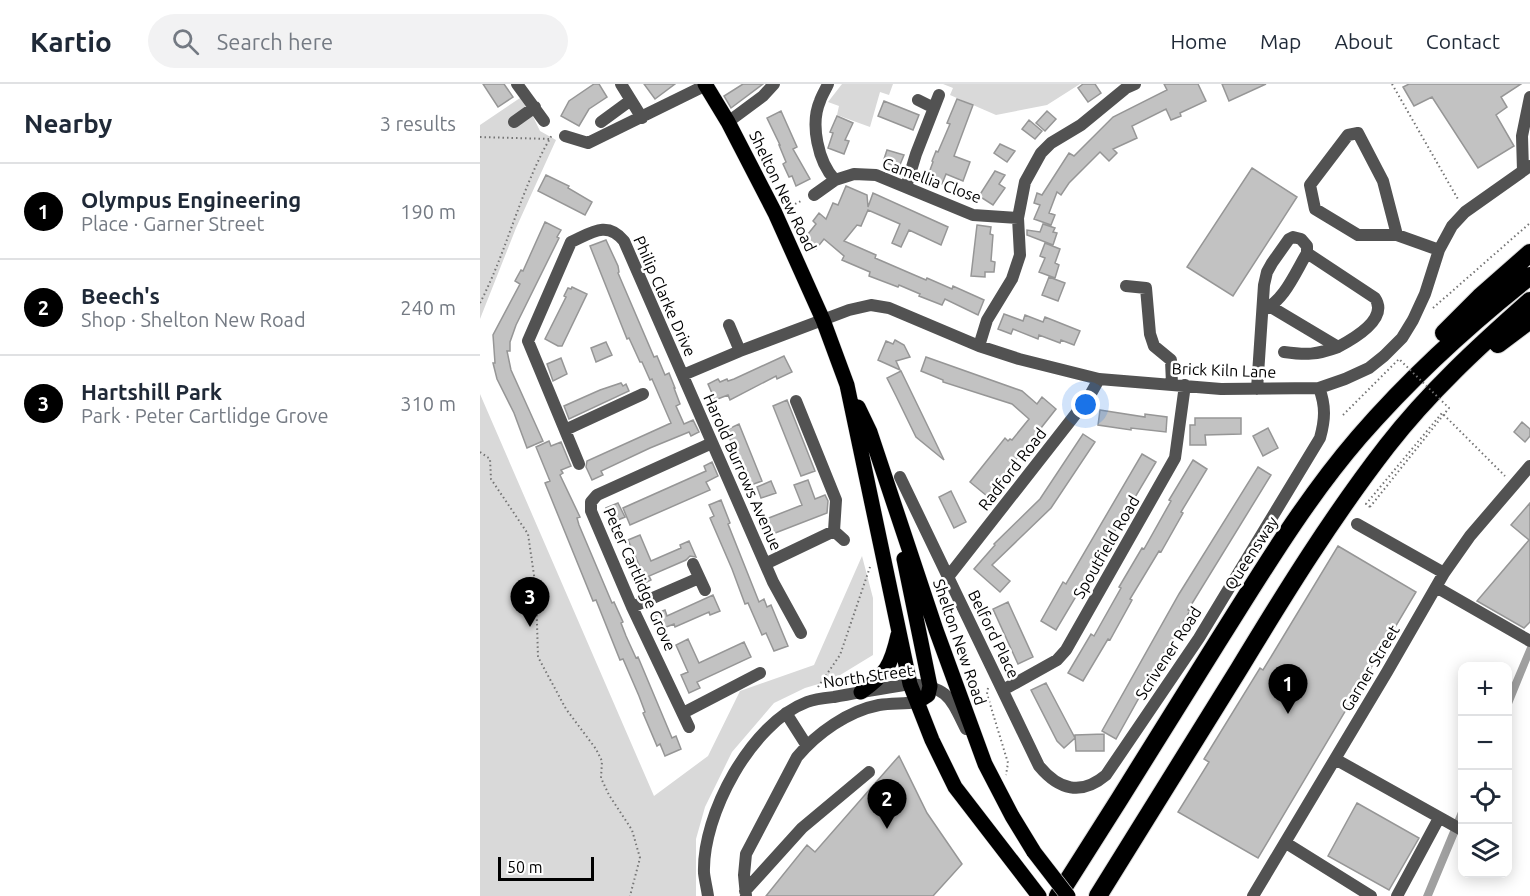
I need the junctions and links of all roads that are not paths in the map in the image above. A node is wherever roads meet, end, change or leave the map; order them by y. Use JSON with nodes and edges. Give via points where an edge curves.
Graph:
{"nodes":[{"id":1,"x":517,"y":84,"type":"edge"},
{"id":2,"x":621,"y":84,"type":"edge"},
{"id":3,"x":774,"y":84,"type":"edge"},
{"id":4,"x":828,"y":84,"type":"edge"},
{"id":5,"x":1135,"y":84,"type":"edge"},
{"id":6,"x":705,"y":85,"type":"edge"},
{"id":7,"x":939,"y":95,"type":"dead end"},
{"id":8,"x":1530,"y":97,"type":"edge"},
{"id":9,"x":631,"y":100,"type":"junction"},
{"id":10,"x":918,"y":100,"type":"dead end"},
{"id":11,"x":535,"y":107,"type":"junction"},
{"id":12,"x":934,"y":108,"type":"junction"},
{"id":13,"x":642,"y":118,"type":"junction"},
{"id":14,"x":1527,"y":118,"type":"edge"},
{"id":15,"x":544,"y":121,"type":"dead end"},
{"id":16,"x":514,"y":122,"type":"dead end"},
{"id":17,"x":601,"y":122,"type":"dead end"},
{"id":18,"x":728,"y":122,"type":"junction"},
{"id":19,"x":560,"y":133,"type":"road end"},
{"id":20,"x":1526,"y":168,"type":"edge"},
{"id":21,"x":835,"y":180,"type":"junction"},
{"id":22,"x":906,"y":187,"type":"junction"},
{"id":23,"x":814,"y":195,"type":"road end"},
{"id":24,"x":1018,"y":218,"type":"junction"},
{"id":25,"x":1397,"y":235,"type":"junction"},
{"id":26,"x":1439,"y":250,"type":"junction"},
{"id":27,"x":1307,"y":253,"type":"junction"},
{"id":28,"x":1530,"y":253,"type":"edge"},
{"id":29,"x":1530,"y":276,"type":"edge"},
{"id":30,"x":1126,"y":286,"type":"dead end"},
{"id":31,"x":1530,"y":301,"type":"edge"},
{"id":32,"x":1267,"y":308,"type":"junction"},
{"id":33,"x":823,"y":320,"type":"junction"},
{"id":34,"x":1530,"y":320,"type":"edge"},
{"id":35,"x":729,"y":325,"type":"dead end"},
{"id":36,"x":979,"y":346,"type":"junction"},
{"id":37,"x":1338,"y":347,"type":"junction"},
{"id":38,"x":740,"y":351,"type":"junction"},
{"id":39,"x":1284,"y":352,"type":"dead end"},
{"id":40,"x":683,"y":375,"type":"junction"},
{"id":41,"x":1099,"y":379,"type":"junction"},
{"id":42,"x":1178,"y":385,"type":"junction"},
{"id":43,"x":847,"y":386,"type":"junction"},
{"id":44,"x":1319,"y":388,"type":"junction"},
{"id":45,"x":1257,"y":389,"type":"junction"},
{"id":46,"x":643,"y":394,"type":"dead end"},
{"id":47,"x":796,"y":401,"type":"dead end"},
{"id":48,"x":565,"y":430,"type":"junction"},
{"id":49,"x":1357,"y":439,"type":"junction"},
{"id":50,"x":712,"y":443,"type":"junction"},
{"id":51,"x":1388,"y":445,"type":"junction"},
{"id":52,"x":579,"y":464,"type":"dead end"},
{"id":53,"x":1530,"y":466,"type":"edge"},
{"id":54,"x":900,"y":477,"type":"dead end"},
{"id":55,"x":895,"y":509,"type":"junction"},
{"id":56,"x":1357,"y":524,"type":"dead end"},
{"id":57,"x":834,"y":531,"type":"junction"},
{"id":58,"x":844,"y":540,"type":"dead end"},
{"id":59,"x":693,"y":564,"type":"dead end"},
{"id":60,"x":765,"y":564,"type":"junction"},
{"id":61,"x":1444,"y":573,"type":"junction"},
{"id":62,"x":948,"y":577,"type":"junction"},
{"id":63,"x":699,"y":578,"type":"junction"},
{"id":64,"x":1436,"y":587,"type":"junction"},
{"id":65,"x":705,"y":590,"type":"dead end"},
{"id":66,"x":632,"y":607,"type":"junction"},
{"id":67,"x":900,"y":630,"type":"junction"},
{"id":68,"x":801,"y":633,"type":"dead end"},
{"id":69,"x":1528,"y":640,"type":"edge"},
{"id":70,"x":760,"y":674,"type":"dead end"},
{"id":71,"x":910,"y":684,"type":"junction"},
{"id":72,"x":930,"y":686,"type":"junction"},
{"id":73,"x":1003,"y":690,"type":"junction"},
{"id":74,"x":861,"y":692,"type":"junction"},
{"id":75,"x":917,"y":702,"type":"junction"},
{"id":76,"x":683,"y":713,"type":"junction"},
{"id":77,"x":786,"y":713,"type":"junction"},
{"id":78,"x":689,"y":727,"type":"dead end"},
{"id":79,"x":807,"y":746,"type":"junction"},
{"id":80,"x":1335,"y":759,"type":"junction"},
{"id":81,"x":985,"y":764,"type":"junction"},
{"id":82,"x":869,"y":772,"type":"dead end"},
{"id":83,"x":1075,"y":788,"type":"joint"},
{"id":84,"x":1444,"y":821,"type":"junction"},
{"id":85,"x":1458,"y":828,"type":"edge"},
{"id":86,"x":1286,"y":843,"type":"junction"},
{"id":87,"x":745,"y":893,"type":"edge"},
{"id":88,"x":708,"y":896,"type":"edge"},
{"id":89,"x":1039,"y":896,"type":"edge"},
{"id":90,"x":1058,"y":896,"type":"edge"},
{"id":91,"x":1068,"y":896,"type":"edge"},
{"id":92,"x":1098,"y":896,"type":"edge"},
{"id":93,"x":1253,"y":896,"type":"edge"},
{"id":94,"x":1371,"y":896,"type":"edge"},
{"id":95,"x":1397,"y":896,"type":"edge"}],
"edges":[{"from":1,"to":11,"type":"street"},
{"from":2,"to":9,"type":"street"},
{"from":3,"to":18,"type":"street"},
{"from":4,"to":21,"type":"street","via":[[816,117],[817,145],[827,172]]},
{"from":5,"to":24,"type":"street","via":[[1041,153],[1025,182]]},
{"from":6,"to":13,"type":"street"},
{"from":6,"to":18,"type":"main road","name":"Shelton New Road"},
{"from":7,"to":12,"type":"street"},
{"from":8,"to":14,"type":"street"},
{"from":9,"to":13,"type":"street"},
{"from":9,"to":17,"type":"street"},
{"from":10,"to":12,"type":"street"},
{"from":11,"to":15,"type":"street"},
{"from":11,"to":16,"type":"street"},
{"from":12,"to":22,"type":"street"},
{"from":13,"to":19,"type":"street","via":[[584,146]]},
{"from":14,"to":20,"type":"street","via":[[1522,136]]},
{"from":18,"to":33,"type":"main road","name":"Shelton New Road","via":[[775,213]]},
{"from":20,"to":26,"type":"street","name":"Brick Kiln Lane","via":[[1465,212]]},
{"from":21,"to":22,"type":"street","name":"Camellia Close","via":[[854,174],[876,175]]},
{"from":21,"to":23,"type":"street","name":"Camellia Close"},
{"from":22,"to":24,"type":"street","name":"Camellia Close","via":[[973,215]]},
{"from":24,"to":36,"type":"street","via":[[1020,255],[1012,279],[987,320]]},
{"from":25,"to":25,"type":"street","via":[[1383,182],[1358,133],[1348,135],[1310,185],[1315,209],[1358,235]]},
{"from":25,"to":26,"type":"street"},
{"from":26,"to":44,"type":"street","name":"Brick Kiln Lane","via":[[1425,294],[1402,338],[1369,368]]},
{"from":27,"to":32,"type":"street","via":[[1280,298]]},
{"from":27,"to":32,"type":"street","via":[[1301,239],[1293,237],[1285,243],[1267,272]]},
{"from":27,"to":37,"type":"street","via":[[1379,304],[1372,323]]},
{"from":28,"to":49,"type":"highway","via":[[1449,327],[1395,388]]},
{"from":29,"to":49,"type":"highway","name":"Queensway","via":[[1452,341]]},
{"from":30,"to":42,"type":"street","name":"Spoutfield Road","via":[[1146,288],[1150,334],[1154,346],[1171,360]]},
{"from":31,"to":51,"type":"highway","via":[[1474,351]]},
{"from":32,"to":37,"type":"street"},
{"from":32,"to":45,"type":"street"},
{"from":33,"to":36,"type":"street","name":"Brick Kiln Lane","via":[[871,305],[889,308]]},
{"from":33,"to":38,"type":"street","name":"Brick Kiln Lane"},
{"from":33,"to":43,"type":"main road","name":"Shelton New Road"},
{"from":34,"to":51,"type":"highway","via":[[1494,347]]},
{"from":35,"to":38,"type":"street"},
{"from":36,"to":41,"type":"street","name":"Brick Kiln Lane"},
{"from":37,"to":39,"type":"street","via":[[1317,354]]},
{"from":38,"to":40,"type":"street","name":"Brick Kiln Lane"},
{"from":40,"to":48,"type":"street","name":"Philip Clarke Drive","via":[[617,232],[600,230],[571,242],[528,341]]},
{"from":40,"to":50,"type":"street","name":"Harold Burrows Avenue"},
{"from":41,"to":42,"type":"street","name":"Brick Kiln Lane"},
{"from":41,"to":62,"type":"street","name":"Radford Road"},
{"from":42,"to":45,"type":"street","name":"Brick Kiln Lane"},
{"from":42,"to":73,"type":"street","name":"Spoutfield Road","via":[[1175,458],[1066,650],[1057,660]]},
{"from":43,"to":55,"type":"main road","name":"Shelton New Road","via":[[870,432]]},
{"from":43,"to":67,"type":"main road","name":"Shelton New Road"},
{"from":44,"to":45,"type":"street","name":"Brick Kiln Lane"},
{"from":44,"to":83,"type":"street","name":"Scrivener Road","via":[[1325,423],[1320,438],[1199,638],[1106,775],[1098,782]]},
{"from":46,"to":48,"type":"street"},
{"from":47,"to":57,"type":"street","via":[[836,500]]},
{"from":48,"to":52,"type":"street","name":"Philip Clarke Drive"},
{"from":49,"to":90,"type":"highway","name":"Queensway","via":[[1304,507]]},
{"from":50,"to":60,"type":"street","name":"Harold Burrows Avenue"},
{"from":50,"to":66,"type":"street","name":"Peter Cartlidge Grove","via":[[597,495],[591,502],[591,511]]},
{"from":51,"to":92,"type":"highway","via":[[1300,569]]},
{"from":53,"to":61,"type":"street","name":"Garner Street"},
{"from":54,"to":62,"type":"street","name":"Belford Place"},
{"from":55,"to":72,"type":"main road"},
{"from":55,"to":81,"type":"main road","name":"Shelton New Road"},
{"from":56,"to":61,"type":"street"},
{"from":57,"to":58,"type":"street"},
{"from":57,"to":60,"type":"street"},
{"from":59,"to":63,"type":"street"},
{"from":60,"to":68,"type":"street","name":"Harold Burrows Avenue"},
{"from":61,"to":64,"type":"street","name":"Garner Street"},
{"from":62,"to":73,"type":"street","name":"Belford Place"},
{"from":63,"to":65,"type":"street"},
{"from":63,"to":66,"type":"street"},
{"from":64,"to":69,"type":"street"},
{"from":64,"to":80,"type":"street","name":"Garner Street"},
{"from":66,"to":76,"type":"street","name":"Peter Cartlidge Grove"},
{"from":67,"to":71,"type":"main road","name":"Shelton New Road"},
{"from":67,"to":74,"type":"main road","via":[[892,659],[880,678]]},
{"from":70,"to":76,"type":"street"},
{"from":71,"to":72,"type":"street","name":"North Street"},
{"from":71,"to":74,"type":"street","name":"North Street"},
{"from":71,"to":75,"type":"main road","name":"Shelton New Road"},
{"from":72,"to":75,"type":"main road","via":[[928,694]]},
{"from":72,"to":81,"type":"street","name":"North Street","via":[[939,688],[952,702]]},
{"from":73,"to":83,"type":"street","name":"Belford Place","via":[[1040,766],[1051,780]]},
{"from":74,"to":77,"type":"street","name":"North Street","via":[[808,702]]},
{"from":75,"to":79,"type":"street","name":"North Street","via":[[889,703],[844,717]]},
{"from":75,"to":89,"type":"main road","name":"Shelton New Road","via":[[955,787]]},
{"from":76,"to":78,"type":"street","name":"Peter Cartlidge Grove"},
{"from":77,"to":79,"type":"street"},
{"from":77,"to":88,"type":"street","name":"North Street","via":[[760,735],[722,793],[708,842],[704,873]]},
{"from":79,"to":87,"type":"street","name":"North Street","via":[[746,854]]},
{"from":80,"to":84,"type":"street"},
{"from":80,"to":86,"type":"street","name":"Garner Street"},
{"from":81,"to":91,"type":"main road","name":"Shelton New Road","bridge":true,"via":[[1034,852]]},
{"from":82,"to":87,"type":"street","via":[[802,828]]},
{"from":84,"to":85,"type":"street"},
{"from":84,"to":95,"type":"street"},
{"from":86,"to":93,"type":"street","name":"Garner Street"},
{"from":86,"to":94,"type":"street"}]}
